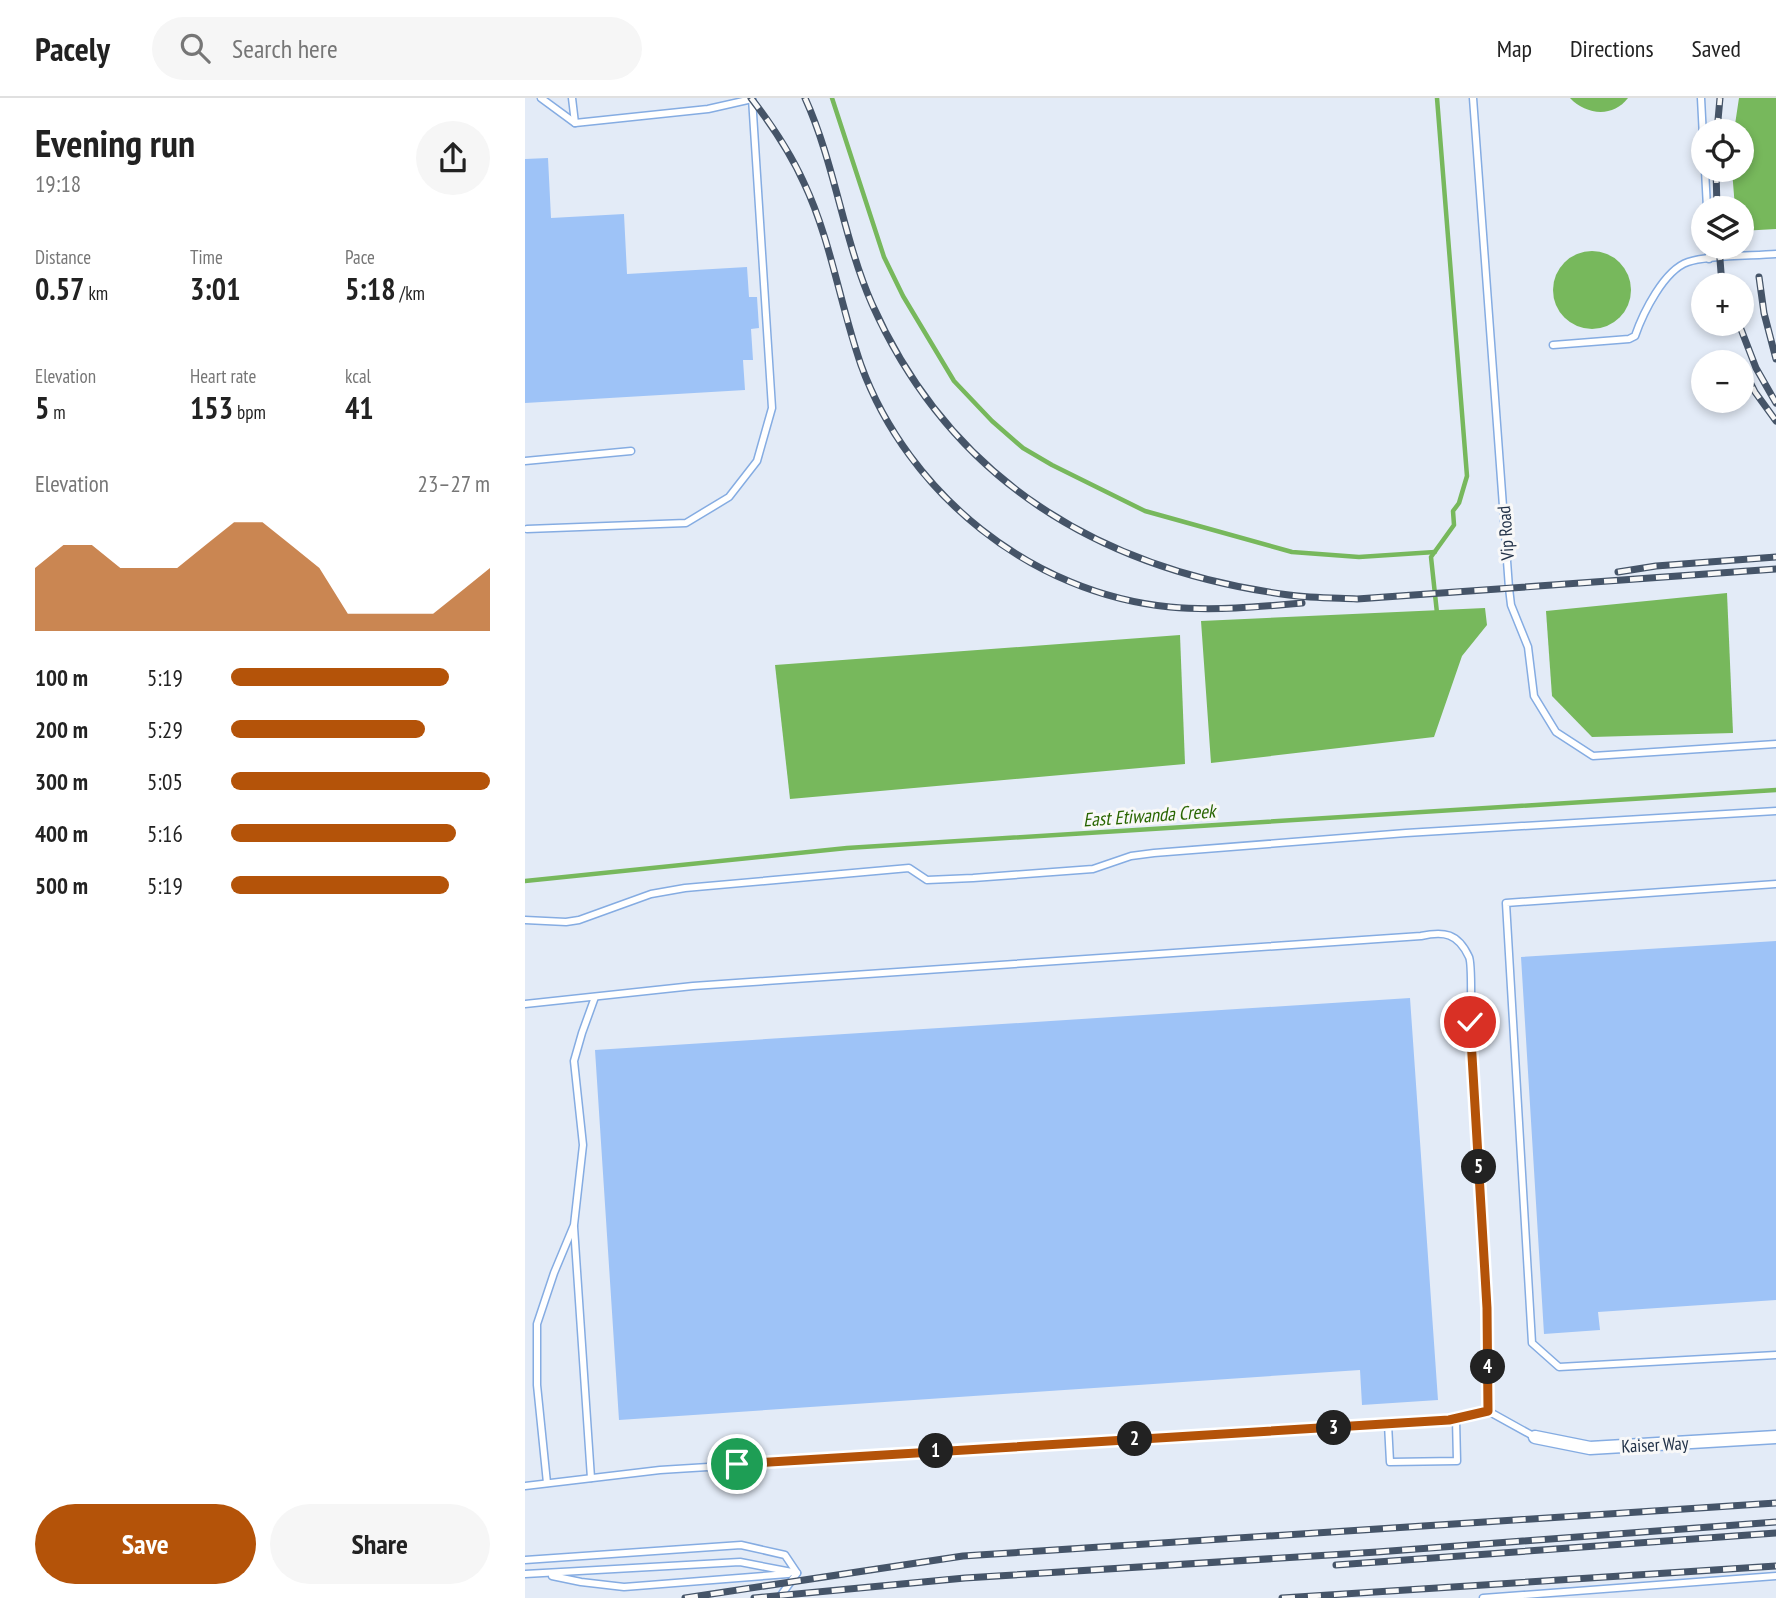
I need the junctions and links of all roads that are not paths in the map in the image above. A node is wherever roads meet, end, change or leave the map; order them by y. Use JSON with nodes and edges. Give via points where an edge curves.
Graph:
{"nodes":[{"id":1,"x":541,"y":98,"type":"edge"},
{"id":2,"x":572,"y":98,"type":"edge"},
{"id":3,"x":1473,"y":98,"type":"edge"},
{"id":4,"x":1701,"y":98,"type":"edge"},
{"id":5,"x":752,"y":99,"type":"edge"},
{"id":6,"x":1702,"y":119,"type":"edge"},
{"id":7,"x":575,"y":123,"type":"junction"},
{"id":8,"x":1776,"y":254,"type":"edge"},
{"id":9,"x":1754,"y":256,"type":"edge"},
{"id":10,"x":1709,"y":259,"type":"edge"},
{"id":11,"x":1553,"y":345,"type":"dead end"},
{"id":12,"x":631,"y":451,"type":"dead end"},
{"id":13,"x":525,"y":461,"type":"edge"},
{"id":14,"x":527,"y":530,"type":"edge"},
{"id":15,"x":1776,"y":744,"type":"edge"},
{"id":16,"x":1776,"y":811,"type":"edge"},
{"id":17,"x":1776,"y":884,"type":"edge"},
{"id":18,"x":525,"y":920,"type":"edge"},
{"id":19,"x":596,"y":997,"type":"junction"},
{"id":20,"x":525,"y":1004,"type":"edge"},
{"id":21,"x":574,"y":1225,"type":"junction"},
{"id":22,"x":1776,"y":1354,"type":"edge"},
{"id":23,"x":1488,"y":1411,"type":"junction"},
{"id":24,"x":1456,"y":1419,"type":"junction"},
{"id":25,"x":1388,"y":1424,"type":"junction"},
{"id":26,"x":1535,"y":1437,"type":"joint"},
{"id":27,"x":1776,"y":1437,"type":"edge"},
{"id":28,"x":591,"y":1478,"type":"junction"},
{"id":29,"x":547,"y":1483,"type":"junction"},
{"id":30,"x":525,"y":1486,"type":"edge"},
{"id":31,"x":525,"y":1560,"type":"edge"},
{"id":32,"x":542,"y":1573,"type":"junction"},
{"id":33,"x":797,"y":1573,"type":"junction"},
{"id":34,"x":525,"y":1574,"type":"edge"},
{"id":35,"x":1776,"y":1576,"type":"edge"},
{"id":36,"x":779,"y":1598,"type":"edge"},
{"id":37,"x":1483,"y":1598,"type":"edge"}],
"edges":[{"from":1,"to":7,"type":"lane"},
{"from":2,"to":7,"type":"lane"},
{"from":3,"to":15,"type":"lane","name":"Vip Road","via":[[1509,588],[1528,647],[1534,696],[1556,732],[1593,756]]},
{"from":4,"to":6,"type":"lane"},
{"from":5,"to":7,"type":"lane","via":[[708,109]]},
{"from":5,"to":14,"type":"lane","via":[[772,408],[757,461],[729,497],[686,523]]},
{"from":8,"to":9,"type":"lane"},
{"from":10,"to":11,"type":"lane","via":[[1686,262],[1662,284],[1635,336]]},
{"from":12,"to":13,"type":"lane"},
{"from":16,"to":18,"type":"lane","via":[[1154,853],[1093,869],[973,878],[927,880],[909,868],[883,870],[685,888],[651,894],[579,920]]},
{"from":17,"to":22,"type":"lane","via":[[1506,903],[1532,1343],[1559,1367]]},
{"from":19,"to":20,"type":"lane"},
{"from":19,"to":21,"type":"lane","via":[[574,1061],[583,1145]]},
{"from":19,"to":23,"type":"lane","via":[[693,986],[1440,932],[1452,935],[1470,958]]},
{"from":21,"to":28,"type":"lane"},
{"from":21,"to":29,"type":"lane","via":[[537,1324],[537,1385]]},
{"from":23,"to":24,"type":"lane"},
{"from":23,"to":26,"type":"lane"},
{"from":24,"to":25,"type":"lane"},
{"from":24,"to":25,"type":"lane","via":[[1457,1461],[1390,1462]]},
{"from":25,"to":28,"type":"lane","via":[[879,1454]]},
{"from":26,"to":27,"type":"street","name":"Kaiser Way","via":[[1590,1448]]},
{"from":28,"to":29,"type":"lane"},
{"from":29,"to":30,"type":"lane"},
{"from":31,"to":33,"type":"lane","via":[[741,1545],[785,1555]]},
{"from":32,"to":33,"type":"lane","via":[[740,1562]]},
{"from":32,"to":33,"type":"lane","via":[[624,1587]]},
{"from":32,"to":34,"type":"lane"},
{"from":33,"to":36,"type":"lane"},
{"from":35,"to":37,"type":"lane"}]}
